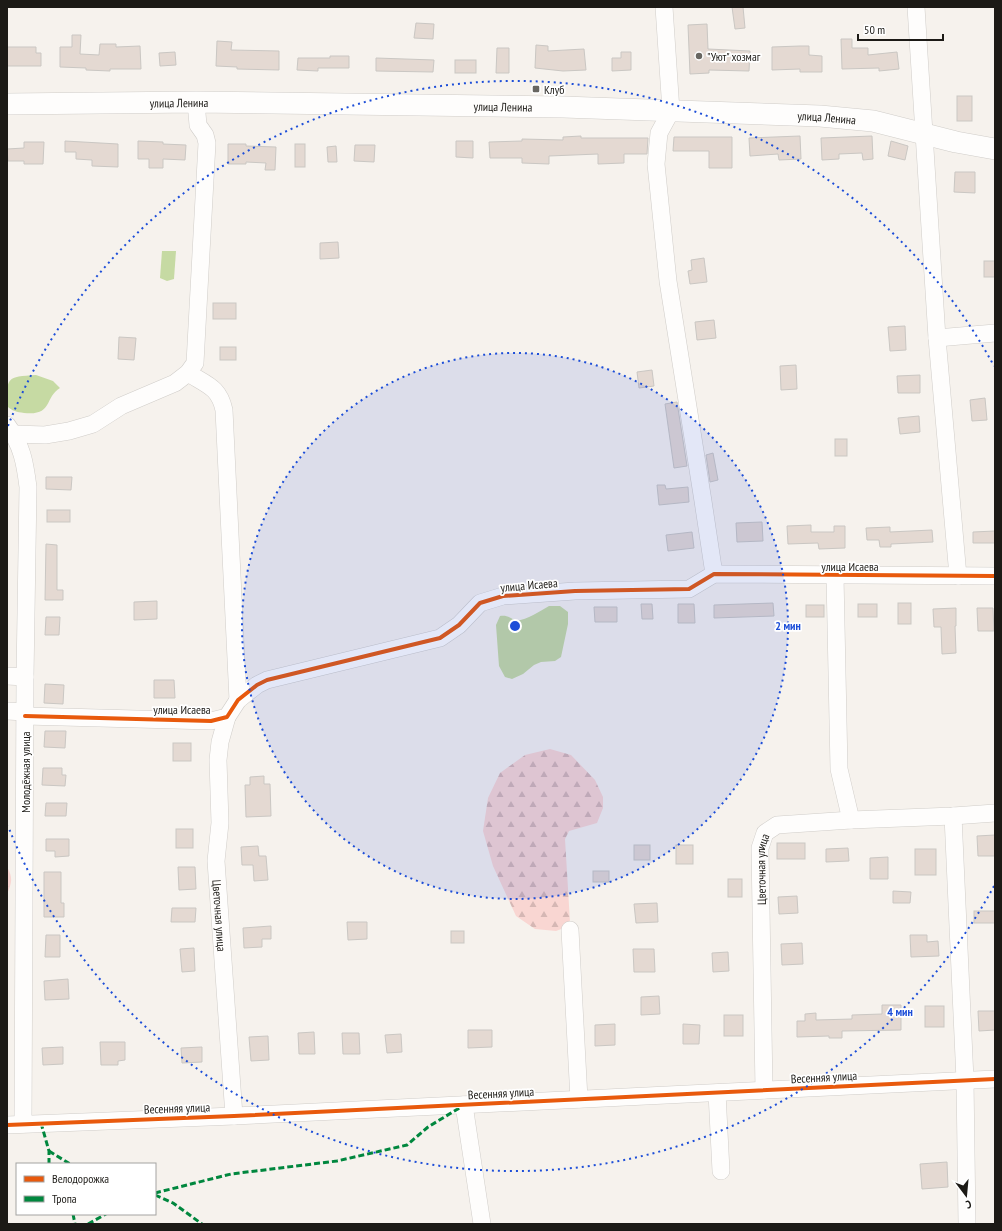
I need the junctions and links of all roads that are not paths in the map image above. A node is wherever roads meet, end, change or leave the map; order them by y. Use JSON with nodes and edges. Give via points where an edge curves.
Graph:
{"nodes":[{"id":1,"x":664,"y":7,"type":"edge"},
{"id":2,"x":916,"y":7,"type":"edge"},
{"id":3,"x":196,"y":102,"type":"junction"},
{"id":4,"x":7,"y":104,"type":"edge"},
{"id":5,"x":671,"y":111,"type":"junction"},
{"id":6,"x":924,"y":134,"type":"junction"},
{"id":7,"x":995,"y":149,"type":"edge"},
{"id":8,"x":995,"y":333,"type":"edge"},
{"id":9,"x":937,"y":338,"type":"junction"},
{"id":10,"x":188,"y":373,"type":"junction"},
{"id":11,"x":11,"y":430,"type":"edge"},
{"id":12,"x":714,"y":574,"type":"junction"},
{"id":13,"x":834,"y":576,"type":"junction"},
{"id":14,"x":958,"y":576,"type":"junction"},
{"id":15,"x":995,"y":576,"type":"edge"},
{"id":16,"x":7,"y":676,"type":"edge"},
{"id":17,"x":25,"y":677,"type":"junction"},
{"id":18,"x":238,"y":700,"type":"junction"},
{"id":19,"x":7,"y":711,"type":"edge"},
{"id":20,"x":25,"y":714,"type":"junction"},
{"id":21,"x":227,"y":717,"type":"junction"},
{"id":22,"x":995,"y":814,"type":"edge"},
{"id":23,"x":953,"y":816,"type":"junction"},
{"id":24,"x":851,"y":820,"type":"junction"},
{"id":25,"x":570,"y":930,"type":"dead end"},
{"id":26,"x":995,"y":1079,"type":"edge"},
{"id":27,"x":965,"y":1080,"type":"junction"},
{"id":28,"x":764,"y":1090,"type":"junction"},
{"id":29,"x":717,"y":1093,"type":"junction"},
{"id":30,"x":579,"y":1099,"type":"junction"},
{"id":31,"x":464,"y":1105,"type":"junction"},
{"id":32,"x":234,"y":1116,"type":"junction"},
{"id":33,"x":15,"y":1124,"type":"edge"},
{"id":34,"x":721,"y":1171,"type":"dead end"},
{"id":35,"x":482,"y":1224,"type":"edge"},
{"id":36,"x":967,"y":1224,"type":"edge"}],
"edges":[{"from":1,"to":5,"type":"street"},
{"from":2,"to":6,"type":"street"},
{"from":3,"to":4,"type":"main road","name":"улица Ленина"},
{"from":3,"to":5,"type":"main road","name":"улица Ленина"},
{"from":3,"to":10,"type":"street","via":[[198,125],[207,143],[195,362]]},
{"from":5,"to":6,"type":"main road","name":"улица Ленина","via":[[865,120]]},
{"from":5,"to":12,"type":"street","via":[[659,133],[656,164],[668,281]]},
{"from":6,"to":7,"type":"main road","name":"улица Ленина"},
{"from":6,"to":9,"type":"street"},
{"from":8,"to":9,"type":"street"},
{"from":9,"to":14,"type":"street"},
{"from":10,"to":11,"type":"street","via":[[174,383],[121,406],[93,424],[45,435]]},
{"from":10,"to":18,"type":"street","via":[[214,389],[221,398],[224,410]]},
{"from":11,"to":17,"type":"street","name":"Молодёжная улица","via":[[25,462],[28,487]]},
{"from":12,"to":13,"type":"street","name":"улица Исаева"},
{"from":12,"to":18,"type":"street","name":"улица Исаева","via":[[689,589],[574,591],[503,596],[480,603],[459,625],[440,638],[267,680]]},
{"from":13,"to":14,"type":"street","name":"улица Исаева"},
{"from":13,"to":24,"type":"street","via":[[839,769]]},
{"from":14,"to":15,"type":"street","name":"улица Исаева"},
{"from":16,"to":17,"type":"street"},
{"from":17,"to":20,"type":"street","name":"Молодёжная улица"},
{"from":18,"to":21,"type":"street","name":"улица Исаева"},
{"from":19,"to":20,"type":"street","name":"улица Исаева"},
{"from":20,"to":21,"type":"street","name":"улица Исаева","via":[[211,721]]},
{"from":20,"to":33,"type":"street","name":"Молодёжная улица"},
{"from":21,"to":32,"type":"street","name":"Цветочная улица","via":[[218,760],[220,823],[216,861]]},
{"from":22,"to":23,"type":"street","name":"Цветочная улица"},
{"from":23,"to":24,"type":"street","name":"Цветочная улица"},
{"from":23,"to":27,"type":"street"},
{"from":24,"to":28,"type":"street","name":"Цветочная улица","via":[[777,825],[765,833],[760,848]]},
{"from":25,"to":30,"type":"street"},
{"from":26,"to":27,"type":"street","name":"Весенняя улица"},
{"from":27,"to":28,"type":"street","name":"Весенняя улица"},
{"from":27,"to":36,"type":"street"},
{"from":28,"to":29,"type":"street","name":"Весенняя улица"},
{"from":29,"to":30,"type":"street","name":"Весенняя улица"},
{"from":29,"to":34,"type":"street"},
{"from":30,"to":31,"type":"street","name":"Весенняя улица"},
{"from":31,"to":32,"type":"street","name":"Весенняя улица"},
{"from":31,"to":35,"type":"street"},
{"from":32,"to":33,"type":"street","name":"Весенняя улица"}]}
